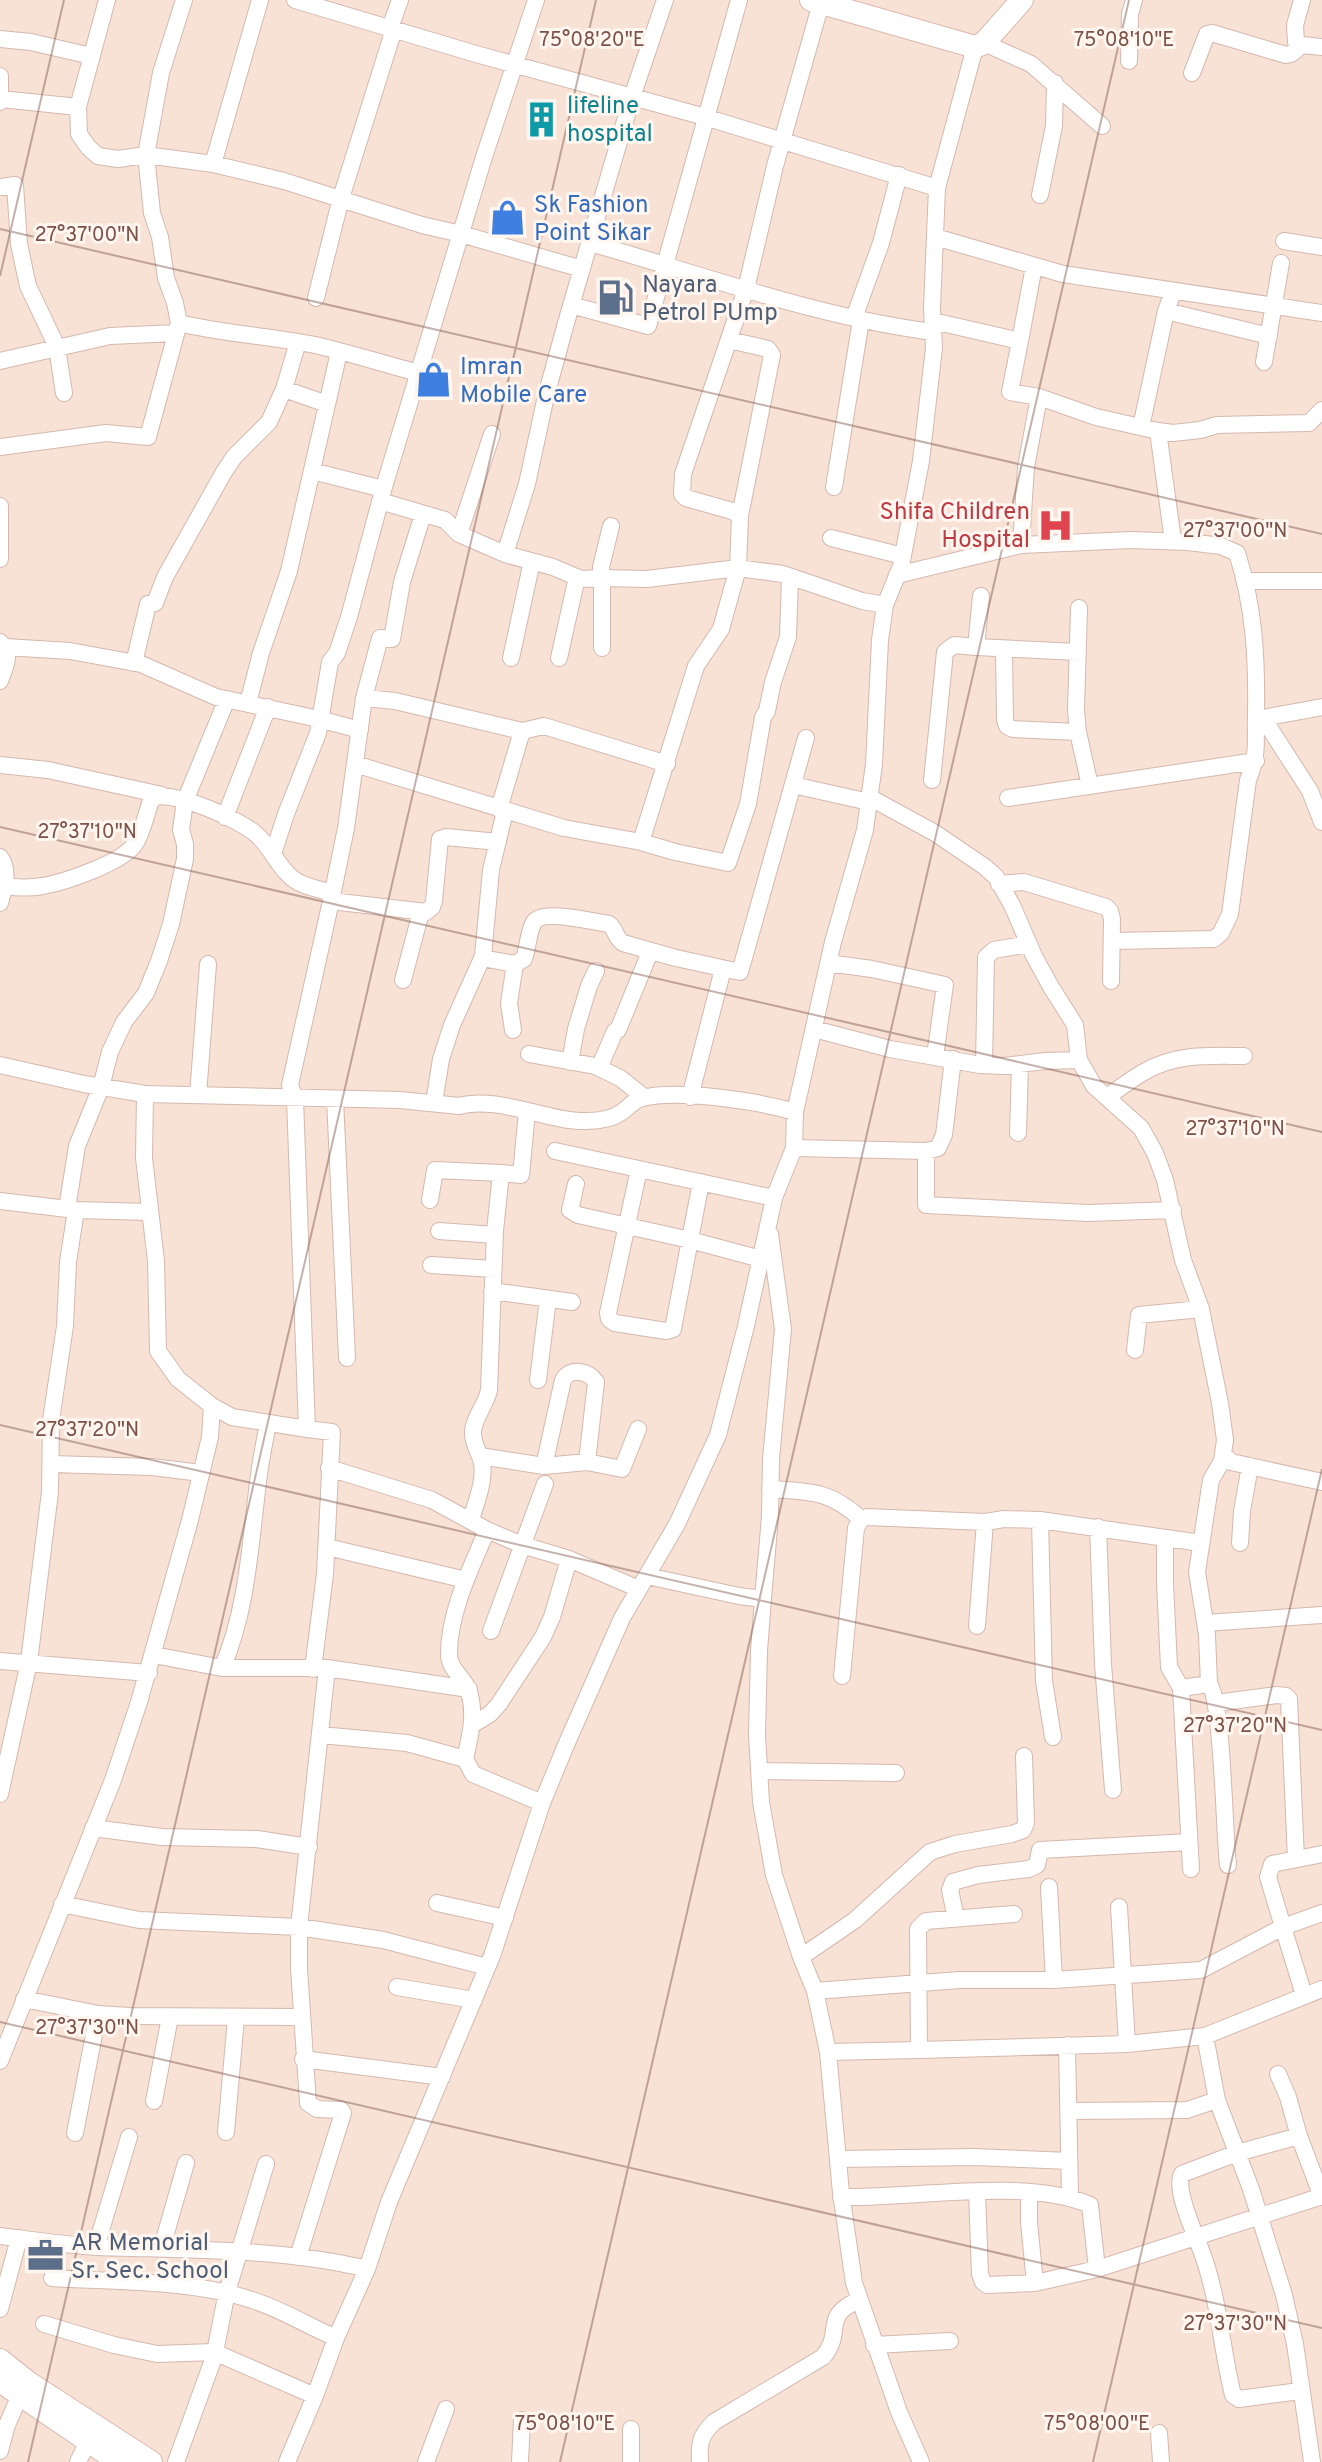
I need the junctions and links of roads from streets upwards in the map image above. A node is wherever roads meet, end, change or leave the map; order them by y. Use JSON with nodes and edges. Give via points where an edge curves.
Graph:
{"nodes":[{"id":1,"x":107,"y":0,"type":"edge"},
{"id":2,"x":184,"y":0,"type":"edge"},
{"id":3,"x":260,"y":0,"type":"edge"},
{"id":4,"x":295,"y":0,"type":"edge"},
{"id":5,"x":400,"y":0,"type":"edge"},
{"id":6,"x":536,"y":0,"type":"edge"},
{"id":7,"x":665,"y":0,"type":"edge"},
{"id":8,"x":739,"y":0,"type":"edge"},
{"id":9,"x":1022,"y":0,"type":"edge"},
{"id":10,"x":1134,"y":0,"type":"edge"},
{"id":11,"x":1302,"y":0,"type":"edge"},
{"id":12,"x":816,"y":1,"type":"edge"},
{"id":13,"x":392,"y":29,"type":"junction"},
{"id":14,"x":0,"y":39,"type":"edge"},
{"id":15,"x":980,"y":45,"type":"junction"},
{"id":16,"x":1302,"y":45,"type":"junction"},
{"id":17,"x":1322,"y":47,"type":"edge"},
{"id":18,"x":91,"y":56,"type":"junction"},
{"id":19,"x":1129,"y":61,"type":"dead end"},
{"id":20,"x":514,"y":65,"type":"junction"},
{"id":21,"x":1192,"y":73,"type":"dead end"},
{"id":22,"x":0,"y":76,"type":"edge"},
{"id":23,"x":1055,"y":83,"type":"junction"},
{"id":24,"x":632,"y":97,"type":"junction"},
{"id":25,"x":1,"y":100,"type":"edge"},
{"id":26,"x":78,"y":107,"type":"junction"},
{"id":27,"x":707,"y":118,"type":"junction"},
{"id":28,"x":1102,"y":126,"type":"dead end"},
{"id":29,"x":782,"y":140,"type":"junction"},
{"id":30,"x":146,"y":155,"type":"junction"},
{"id":31,"x":213,"y":164,"type":"junction"},
{"id":32,"x":899,"y":175,"type":"junction"},
{"id":33,"x":0,"y":187,"type":"edge"},
{"id":34,"x":937,"y":188,"type":"junction"},
{"id":35,"x":1040,"y":195,"type":"dead end"},
{"id":36,"x":341,"y":198,"type":"junction"},
{"id":37,"x":461,"y":234,"type":"junction"},
{"id":38,"x":935,"y":237,"type":"junction"},
{"id":39,"x":1284,"y":241,"type":"dead end"},
{"id":40,"x":590,"y":243,"type":"junction"},
{"id":41,"x":1322,"y":247,"type":"edge"},
{"id":42,"x":1281,"y":263,"type":"dead end"},
{"id":43,"x":666,"y":264,"type":"junction"},
{"id":44,"x":1034,"y":266,"type":"junction"},
{"id":45,"x":582,"y":269,"type":"junction"},
{"id":46,"x":746,"y":289,"type":"junction"},
{"id":47,"x":1173,"y":292,"type":"junction"},
{"id":48,"x":316,"y":298,"type":"dead end"},
{"id":49,"x":571,"y":305,"type":"junction"},
{"id":50,"x":1274,"y":306,"type":"junction"},
{"id":51,"x":1166,"y":311,"type":"junction"},
{"id":52,"x":1322,"y":313,"type":"edge"},
{"id":53,"x":857,"y":319,"type":"junction"},
{"id":54,"x":933,"y":327,"type":"junction"},
{"id":55,"x":178,"y":328,"type":"junction"},
{"id":56,"x":1269,"y":336,"type":"junction"},
{"id":57,"x":729,"y":340,"type":"junction"},
{"id":58,"x":1020,"y":341,"type":"junction"},
{"id":59,"x":298,"y":342,"type":"junction"},
{"id":60,"x":57,"y":347,"type":"junction"},
{"id":61,"x":339,"y":352,"type":"junction"},
{"id":62,"x":0,"y":361,"type":"edge"},
{"id":63,"x":1264,"y":362,"type":"dead end"},
{"id":64,"x":419,"y":373,"type":"junction"},
{"id":65,"x":284,"y":389,"type":"junction"},
{"id":66,"x":64,"y":393,"type":"dead end"},
{"id":67,"x":1039,"y":397,"type":"junction"},
{"id":68,"x":327,"y":404,"type":"junction"},
{"id":69,"x":1322,"y":410,"type":"edge"},
{"id":70,"x":1150,"y":429,"type":"junction"},
{"id":71,"x":492,"y":434,"type":"dead end"},
{"id":72,"x":0,"y":447,"type":"edge"},
{"id":73,"x":312,"y":471,"type":"junction"},
{"id":74,"x":834,"y":487,"type":"dead end"},
{"id":75,"x":382,"y":495,"type":"junction"},
{"id":76,"x":0,"y":506,"type":"edge"},
{"id":77,"x":423,"y":514,"type":"junction"},
{"id":78,"x":740,"y":516,"type":"junction"},
{"id":79,"x":611,"y":526,"type":"dead end"},
{"id":80,"x":459,"y":534,"type":"junction"},
{"id":81,"x":831,"y":538,"type":"dead end"},
{"id":82,"x":1173,"y":541,"type":"junction"},
{"id":83,"x":1021,"y":545,"type":"junction"},
{"id":84,"x":505,"y":554,"type":"junction"},
{"id":85,"x":903,"y":556,"type":"junction"},
{"id":86,"x":0,"y":559,"type":"edge"},
{"id":87,"x":532,"y":561,"type":"junction"},
{"id":88,"x":738,"y":568,"type":"junction"},
{"id":89,"x":897,"y":575,"type":"junction"},
{"id":90,"x":577,"y":577,"type":"junction"},
{"id":91,"x":790,"y":577,"type":"junction"},
{"id":92,"x":602,"y":578,"type":"junction"},
{"id":93,"x":1246,"y":581,"type":"junction"},
{"id":94,"x":1322,"y":581,"type":"edge"},
{"id":95,"x":981,"y":596,"type":"dead end"},
{"id":96,"x":885,"y":605,"type":"junction"},
{"id":97,"x":1079,"y":608,"type":"dead end"},
{"id":98,"x":3,"y":644,"type":"edge"},
{"id":99,"x":976,"y":647,"type":"junction"},
{"id":100,"x":602,"y":648,"type":"dead end"},
{"id":101,"x":1004,"y":650,"type":"junction"},
{"id":102,"x":1078,"y":652,"type":"junction"},
{"id":103,"x":511,"y":658,"type":"dead end"},
{"id":104,"x":559,"y":658,"type":"dead end"},
{"id":105,"x":134,"y":663,"type":"junction"},
{"id":106,"x":0,"y":681,"type":"edge"},
{"id":107,"x":364,"y":698,"type":"junction"},
{"id":108,"x":227,"y":699,"type":"junction"},
{"id":109,"x":248,"y":703,"type":"junction"},
{"id":110,"x":268,"y":707,"type":"junction"},
{"id":111,"x":1322,"y":707,"type":"edge"},
{"id":112,"x":1260,"y":718,"type":"junction"},
{"id":113,"x":319,"y":719,"type":"junction"},
{"id":114,"x":360,"y":730,"type":"junction"},
{"id":115,"x":522,"y":731,"type":"junction"},
{"id":116,"x":1078,"y":732,"type":"junction"},
{"id":117,"x":806,"y":738,"type":"dead end"},
{"id":118,"x":1256,"y":761,"type":"junction"},
{"id":119,"x":355,"y":764,"type":"junction"},
{"id":120,"x":667,"y":764,"type":"junction"},
{"id":121,"x":0,"y":766,"type":"edge"},
{"id":122,"x":932,"y":780,"type":"dead end"},
{"id":123,"x":793,"y":785,"type":"junction"},
{"id":124,"x":1090,"y":786,"type":"junction"},
{"id":125,"x":162,"y":795,"type":"junction"},
{"id":126,"x":1008,"y":798,"type":"dead end"},
{"id":127,"x":869,"y":800,"type":"junction"},
{"id":128,"x":185,"y":801,"type":"junction"},
{"id":129,"x":502,"y":810,"type":"junction"},
{"id":130,"x":225,"y":817,"type":"junction"},
{"id":131,"x":1322,"y":822,"type":"edge"},
{"id":132,"x":498,"y":842,"type":"junction"},
{"id":133,"x":641,"y":842,"type":"junction"},
{"id":134,"x":273,"y":854,"type":"junction"},
{"id":135,"x":0,"y":857,"type":"edge"},
{"id":136,"x":999,"y":884,"type":"junction"},
{"id":137,"x":5,"y":886,"type":"junction"},
{"id":138,"x":332,"y":897,"type":"junction"},
{"id":139,"x":0,"y":903,"type":"edge"},
{"id":140,"x":421,"y":912,"type":"junction"},
{"id":141,"x":1112,"y":941,"type":"junction"},
{"id":142,"x":1029,"y":944,"type":"junction"},
{"id":143,"x":650,"y":952,"type":"junction"},
{"id":144,"x":482,"y":958,"type":"junction"},
{"id":145,"x":828,"y":963,"type":"junction"},
{"id":146,"x":208,"y":964,"type":"dead end"},
{"id":147,"x":515,"y":964,"type":"junction"},
{"id":148,"x":723,"y":969,"type":"junction"},
{"id":149,"x":596,"y":971,"type":"dead end"},
{"id":150,"x":403,"y":980,"type":"dead end"},
{"id":151,"x":1111,"y":981,"type":"dead end"},
{"id":152,"x":814,"y":1029,"type":"junction"},
{"id":153,"x":513,"y":1030,"type":"dead end"},
{"id":154,"x":529,"y":1054,"type":"dead end"},
{"id":155,"x":935,"y":1056,"type":"junction"},
{"id":156,"x":1244,"y":1056,"type":"dead end"},
{"id":157,"x":953,"y":1059,"type":"junction"},
{"id":158,"x":1079,"y":1060,"type":"junction"},
{"id":159,"x":570,"y":1062,"type":"junction"},
{"id":160,"x":1020,"y":1064,"type":"junction"},
{"id":161,"x":0,"y":1065,"type":"edge"},
{"id":162,"x":984,"y":1065,"type":"junction"},
{"id":163,"x":599,"y":1068,"type":"junction"},
{"id":164,"x":101,"y":1087,"type":"junction"},
{"id":165,"x":145,"y":1094,"type":"junction"},
{"id":166,"x":198,"y":1095,"type":"junction"},
{"id":167,"x":644,"y":1097,"type":"junction"},
{"id":168,"x":690,"y":1097,"type":"junction"},
{"id":169,"x":1107,"y":1097,"type":"junction"},
{"id":170,"x":295,"y":1099,"type":"junction"},
{"id":171,"x":335,"y":1099,"type":"junction"},
{"id":172,"x":434,"y":1103,"type":"junction"},
{"id":173,"x":527,"y":1111,"type":"junction"},
{"id":174,"x":795,"y":1112,"type":"junction"},
{"id":175,"x":1018,"y":1133,"type":"dead end"},
{"id":176,"x":794,"y":1148,"type":"junction"},
{"id":177,"x":555,"y":1151,"type":"dead end"},
{"id":178,"x":926,"y":1151,"type":"junction"},
{"id":179,"x":639,"y":1169,"type":"junction"},
{"id":180,"x":501,"y":1173,"type":"junction"},
{"id":181,"x":701,"y":1182,"type":"junction"},
{"id":182,"x":576,"y":1184,"type":"dead end"},
{"id":183,"x":774,"y":1198,"type":"junction"},
{"id":184,"x":430,"y":1200,"type":"dead end"},
{"id":185,"x":0,"y":1201,"type":"edge"},
{"id":186,"x":72,"y":1210,"type":"junction"},
{"id":187,"x":1173,"y":1210,"type":"junction"},
{"id":188,"x":150,"y":1212,"type":"junction"},
{"id":189,"x":768,"y":1224,"type":"junction"},
{"id":190,"x":627,"y":1226,"type":"junction"},
{"id":191,"x":439,"y":1231,"type":"dead end"},
{"id":192,"x":495,"y":1235,"type":"junction"},
{"id":193,"x":690,"y":1240,"type":"junction"},
{"id":194,"x":761,"y":1259,"type":"junction"},
{"id":195,"x":431,"y":1265,"type":"dead end"},
{"id":196,"x":493,"y":1269,"type":"junction"},
{"id":197,"x":492,"y":1291,"type":"junction"},
{"id":198,"x":548,"y":1299,"type":"junction"},
{"id":199,"x":572,"y":1302,"type":"dead end"},
{"id":200,"x":1201,"y":1309,"type":"junction"},
{"id":201,"x":1135,"y":1350,"type":"dead end"},
{"id":202,"x":347,"y":1358,"type":"dead end"},
{"id":203,"x":538,"y":1380,"type":"dead end"},
{"id":204,"x":212,"y":1406,"type":"junction"},
{"id":205,"x":268,"y":1423,"type":"junction"},
{"id":206,"x":307,"y":1429,"type":"junction"},
{"id":207,"x":638,"y":1429,"type":"dead end"},
{"id":208,"x":1223,"y":1454,"type":"junction"},
{"id":209,"x":480,"y":1456,"type":"junction"},
{"id":210,"x":587,"y":1462,"type":"junction"},
{"id":211,"x":51,"y":1464,"type":"junction"},
{"id":212,"x":544,"y":1466,"type":"junction"},
{"id":213,"x":1250,"y":1466,"type":"junction"},
{"id":214,"x":329,"y":1468,"type":"junction"},
{"id":215,"x":201,"y":1473,"type":"junction"},
{"id":216,"x":1322,"y":1482,"type":"edge"},
{"id":217,"x":545,"y":1484,"type":"dead end"},
{"id":218,"x":770,"y":1489,"type":"junction"},
{"id":219,"x":861,"y":1519,"type":"junction"},
{"id":220,"x":471,"y":1520,"type":"junction"},
{"id":221,"x":1040,"y":1520,"type":"junction"},
{"id":222,"x":985,"y":1522,"type":"junction"},
{"id":223,"x":1098,"y":1527,"type":"junction"},
{"id":224,"x":487,"y":1530,"type":"junction"},
{"id":225,"x":1165,"y":1538,"type":"junction"},
{"id":226,"x":1201,"y":1543,"type":"junction"},
{"id":227,"x":1240,"y":1543,"type":"dead end"},
{"id":228,"x":522,"y":1545,"type":"junction"},
{"id":229,"x":327,"y":1547,"type":"junction"},
{"id":230,"x":569,"y":1559,"type":"junction"},
{"id":231,"x":466,"y":1580,"type":"junction"},
{"id":232,"x":643,"y":1583,"type":"junction"},
{"id":233,"x":763,"y":1599,"type":"junction"},
{"id":234,"x":1322,"y":1615,"type":"edge"},
{"id":235,"x":1205,"y":1623,"type":"junction"},
{"id":236,"x":977,"y":1626,"type":"dead end"},
{"id":237,"x":491,"y":1631,"type":"dead end"},
{"id":238,"x":154,"y":1655,"type":"junction"},
{"id":239,"x":0,"y":1661,"type":"edge"},
{"id":240,"x":29,"y":1662,"type":"junction"},
{"id":241,"x":222,"y":1668,"type":"junction"},
{"id":242,"x":320,"y":1669,"type":"junction"},
{"id":243,"x":149,"y":1673,"type":"junction"},
{"id":244,"x":842,"y":1676,"type":"dead end"},
{"id":245,"x":1209,"y":1684,"type":"junction"},
{"id":246,"x":1181,"y":1688,"type":"junction"},
{"id":247,"x":469,"y":1689,"type":"junction"},
{"id":248,"x":1216,"y":1703,"type":"junction"},
{"id":249,"x":472,"y":1725,"type":"junction"},
{"id":250,"x":321,"y":1735,"type":"junction"},
{"id":251,"x":1053,"y":1737,"type":"dead end"},
{"id":252,"x":1024,"y":1756,"type":"dead end"},
{"id":253,"x":465,"y":1759,"type":"junction"},
{"id":254,"x":759,"y":1771,"type":"junction"},
{"id":255,"x":896,"y":1773,"type":"dead end"},
{"id":256,"x":1113,"y":1790,"type":"dead end"},
{"id":257,"x":0,"y":1794,"type":"edge"},
{"id":258,"x":542,"y":1803,"type":"junction"},
{"id":259,"x":93,"y":1828,"type":"junction"},
{"id":260,"x":1189,"y":1842,"type":"junction"},
{"id":261,"x":309,"y":1847,"type":"junction"},
{"id":262,"x":1322,"y":1854,"type":"edge"},
{"id":263,"x":1296,"y":1859,"type":"junction"},
{"id":264,"x":1228,"y":1865,"type":"dead end"},
{"id":265,"x":1191,"y":1869,"type":"dead end"},
{"id":266,"x":1049,"y":1887,"type":"dead end"},
{"id":267,"x":437,"y":1903,"type":"dead end"},
{"id":268,"x":62,"y":1904,"type":"junction"},
{"id":269,"x":1119,"y":1907,"type":"dead end"},
{"id":270,"x":1322,"y":1913,"type":"edge"},
{"id":271,"x":1014,"y":1914,"type":"dead end"},
{"id":272,"x":505,"y":1918,"type":"junction"},
{"id":273,"x":956,"y":1918,"type":"junction"},
{"id":274,"x":299,"y":1927,"type":"junction"},
{"id":275,"x":1283,"y":1927,"type":"junction"},
{"id":276,"x":801,"y":1957,"type":"junction"},
{"id":277,"x":487,"y":1967,"type":"junction"},
{"id":278,"x":1123,"y":1976,"type":"junction"},
{"id":279,"x":1054,"y":1980,"type":"junction"},
{"id":280,"x":918,"y":1984,"type":"junction"},
{"id":281,"x":397,"y":1987,"type":"dead end"},
{"id":282,"x":1322,"y":1989,"type":"edge"},
{"id":283,"x":815,"y":1991,"type":"junction"},
{"id":284,"x":1304,"y":1995,"type":"junction"},
{"id":285,"x":24,"y":1999,"type":"junction"},
{"id":286,"x":474,"y":2000,"type":"junction"},
{"id":287,"x":98,"y":2014,"type":"junction"},
{"id":288,"x":170,"y":2017,"type":"junction"},
{"id":289,"x":301,"y":2017,"type":"junction"},
{"id":290,"x":236,"y":2018,"type":"junction"},
{"id":291,"x":1205,"y":2036,"type":"junction"},
{"id":292,"x":1127,"y":2044,"type":"junction"},
{"id":293,"x":1067,"y":2045,"type":"junction"},
{"id":294,"x":919,"y":2050,"type":"junction"},
{"id":295,"x":828,"y":2052,"type":"junction"},
{"id":296,"x":303,"y":2059,"type":"junction"},
{"id":297,"x":0,"y":2061,"type":"edge"},
{"id":298,"x":1278,"y":2074,"type":"dead end"},
{"id":299,"x":442,"y":2077,"type":"junction"},
{"id":300,"x":1217,"y":2100,"type":"junction"},
{"id":301,"x":154,"y":2101,"type":"dead end"},
{"id":302,"x":1068,"y":2111,"type":"junction"},
{"id":303,"x":226,"y":2132,"type":"dead end"},
{"id":304,"x":75,"y":2133,"type":"dead end"},
{"id":305,"x":1299,"y":2136,"type":"junction"},
{"id":306,"x":129,"y":2137,"type":"dead end"},
{"id":307,"x":1237,"y":2153,"type":"junction"},
{"id":308,"x":838,"y":2159,"type":"junction"},
{"id":309,"x":1069,"y":2161,"type":"junction"},
{"id":310,"x":186,"y":2163,"type":"dead end"},
{"id":311,"x":266,"y":2164,"type":"dead end"},
{"id":312,"x":977,"y":2192,"type":"junction"},
{"id":313,"x":1029,"y":2193,"type":"junction"},
{"id":314,"x":1070,"y":2196,"type":"junction"},
{"id":315,"x":1322,"y":2196,"type":"edge"},
{"id":316,"x":841,"y":2197,"type":"junction"},
{"id":317,"x":1260,"y":2216,"type":"junction"},
{"id":318,"x":1196,"y":2235,"type":"junction"},
{"id":319,"x":0,"y":2236,"type":"edge"},
{"id":320,"x":19,"y":2238,"type":"junction"},
{"id":321,"x":96,"y":2247,"type":"junction"},
{"id":322,"x":162,"y":2247,"type":"junction"},
{"id":323,"x":238,"y":2253,"type":"junction"},
{"id":324,"x":298,"y":2257,"type":"junction"},
{"id":325,"x":367,"y":2269,"type":"junction"},
{"id":326,"x":1097,"y":2269,"type":"junction"},
{"id":327,"x":52,"y":2278,"type":"dead end"},
{"id":328,"x":1035,"y":2283,"type":"junction"},
{"id":329,"x":227,"y":2292,"type":"junction"},
{"id":330,"x":859,"y":2300,"type":"junction"},
{"id":331,"x":0,"y":2309,"type":"edge"},
{"id":332,"x":44,"y":2324,"type":"dead end"},
{"id":333,"x":336,"y":2338,"type":"junction"},
{"id":334,"x":950,"y":2341,"type":"dead end"},
{"id":335,"x":874,"y":2345,"type":"junction"},
{"id":336,"x":214,"y":2352,"type":"junction"},
{"id":337,"x":2,"y":2369,"type":"edge"},
{"id":338,"x":1300,"y":2391,"type":"junction"},
{"id":339,"x":20,"y":2395,"type":"junction"},
{"id":340,"x":315,"y":2396,"type":"junction"},
{"id":341,"x":446,"y":2409,"type":"dead end"},
{"id":342,"x":522,"y":2420,"type":"dead end"},
{"id":343,"x":631,"y":2429,"type":"dead end"},
{"id":344,"x":1159,"y":2433,"type":"dead end"},
{"id":345,"x":88,"y":2441,"type":"junction"},
{"id":346,"x":0,"y":2451,"type":"edge"},
{"id":347,"x":78,"y":2462,"type":"edge"},
{"id":348,"x":119,"y":2462,"type":"edge"},
{"id":349,"x":151,"y":2462,"type":"edge"},
{"id":350,"x":176,"y":2462,"type":"edge"},
{"id":351,"x":287,"y":2462,"type":"edge"},
{"id":352,"x":426,"y":2462,"type":"edge"},
{"id":353,"x":520,"y":2462,"type":"edge"},
{"id":354,"x":631,"y":2462,"type":"edge"},
{"id":355,"x":700,"y":2462,"type":"edge"},
{"id":356,"x":921,"y":2462,"type":"edge"},
{"id":357,"x":1161,"y":2462,"type":"edge"},
{"id":358,"x":1312,"y":2462,"type":"edge"}],
"edges":[{"from":1,"to":18,"type":"street"},
{"from":2,"to":30,"type":"street","via":[[161,73]]},
{"from":3,"to":31,"type":"street"},
{"from":4,"to":13,"type":"street"},
{"from":5,"to":13,"type":"street"},
{"from":6,"to":20,"type":"street"},
{"from":7,"to":24,"type":"street"},
{"from":8,"to":27,"type":"street"},
{"from":9,"to":15,"type":"street"},
{"from":10,"to":19,"type":"street"},
{"from":11,"to":16,"type":"street","via":[[1295,25],[1296,42]]},
{"from":12,"to":15,"type":"street"},
{"from":12,"to":29,"type":"street"},
{"from":13,"to":20,"type":"street"},
{"from":13,"to":36,"type":"street"},
{"from":14,"to":18,"type":"street"},
{"from":15,"to":23,"type":"street","via":[[1021,58]]},
{"from":15,"to":34,"type":"street"},
{"from":16,"to":17,"type":"street"},
{"from":16,"to":21,"type":"street","via":[[1286,55],[1207,34]]},
{"from":18,"to":26,"type":"street"},
{"from":20,"to":24,"type":"street"},
{"from":20,"to":37,"type":"street"},
{"from":22,"to":25,"type":"street"},
{"from":23,"to":28,"type":"street"},
{"from":23,"to":35,"type":"street","via":[[1054,126]]},
{"from":24,"to":27,"type":"street"},
{"from":24,"to":40,"type":"street"},
{"from":25,"to":26,"type":"street"},
{"from":26,"to":30,"type":"street","via":[[79,134],[98,156]]},
{"from":27,"to":29,"type":"street"},
{"from":27,"to":43,"type":"street"},
{"from":29,"to":32,"type":"street"},
{"from":29,"to":46,"type":"street"},
{"from":30,"to":31,"type":"street"},
{"from":30,"to":55,"type":"street","via":[[152,213]]},
{"from":31,"to":36,"type":"street"},
{"from":32,"to":34,"type":"street"},
{"from":32,"to":53,"type":"street"},
{"from":33,"to":60,"type":"street","via":[[15,185],[28,286]]},
{"from":34,"to":38,"type":"street"},
{"from":36,"to":37,"type":"street"},
{"from":36,"to":48,"type":"street"},
{"from":37,"to":45,"type":"street"},
{"from":37,"to":64,"type":"street"},
{"from":38,"to":44,"type":"street"},
{"from":38,"to":54,"type":"street"},
{"from":39,"to":41,"type":"street"},
{"from":40,"to":43,"type":"street"},
{"from":40,"to":45,"type":"street"},
{"from":42,"to":50,"type":"street"},
{"from":43,"to":46,"type":"street"},
{"from":43,"to":49,"type":"street","via":[[648,326]]},
{"from":44,"to":47,"type":"street"},
{"from":44,"to":58,"type":"street"},
{"from":45,"to":49,"type":"street"},
{"from":46,"to":53,"type":"street"},
{"from":46,"to":57,"type":"street"},
{"from":47,"to":50,"type":"street"},
{"from":47,"to":51,"type":"street"},
{"from":49,"to":84,"type":"street"},
{"from":50,"to":52,"type":"street"},
{"from":50,"to":56,"type":"street"},
{"from":51,"to":56,"type":"street"},
{"from":51,"to":70,"type":"street"},
{"from":53,"to":54,"type":"street"},
{"from":53,"to":74,"type":"street"},
{"from":54,"to":58,"type":"street"},
{"from":54,"to":85,"type":"street","via":[[921,461]]},
{"from":55,"to":59,"type":"street"},
{"from":55,"to":60,"type":"street"},
{"from":55,"to":72,"type":"street","via":[[148,437],[106,433]]},
{"from":56,"to":63,"type":"street"},
{"from":57,"to":78,"type":"street","via":[[768,349],[772,355]]},
{"from":57,"to":78,"type":"street","via":[[683,474],[682,494]]},
{"from":58,"to":67,"type":"street","via":[[1010,392]]},
{"from":59,"to":61,"type":"street"},
{"from":59,"to":65,"type":"street"},
{"from":60,"to":62,"type":"street"},
{"from":60,"to":66,"type":"street"},
{"from":61,"to":64,"type":"street"},
{"from":61,"to":68,"type":"street"},
{"from":64,"to":75,"type":"street"},
{"from":65,"to":68,"type":"street"},
{"from":65,"to":105,"type":"street","via":[[269,422],[224,472],[155,603],[148,604]]},
{"from":67,"to":70,"type":"street"},
{"from":67,"to":83,"type":"street","via":[[1026,467]]},
{"from":68,"to":73,"type":"street"},
{"from":69,"to":70,"type":"street","via":[[1309,423],[1217,425],[1173,433]]},
{"from":70,"to":82,"type":"street"},
{"from":71,"to":80,"type":"street"},
{"from":73,"to":75,"type":"street"},
{"from":73,"to":109,"type":"street","via":[[289,571]]},
{"from":75,"to":77,"type":"street"},
{"from":75,"to":113,"type":"street","via":[[349,617],[330,662]]},
{"from":76,"to":86,"type":"street"},
{"from":77,"to":80,"type":"street","via":[[445,520]]},
{"from":77,"to":107,"type":"street","via":[[397,602],[392,639],[380,638]]},
{"from":78,"to":88,"type":"street"},
{"from":79,"to":92,"type":"street"},
{"from":80,"to":84,"type":"street"},
{"from":81,"to":85,"type":"street"},
{"from":82,"to":83,"type":"street"},
{"from":82,"to":93,"type":"street","via":[[1237,553]]},
{"from":83,"to":89,"type":"street"},
{"from":84,"to":87,"type":"street"},
{"from":85,"to":89,"type":"street"},
{"from":87,"to":90,"type":"street"},
{"from":87,"to":103,"type":"street"},
{"from":88,"to":91,"type":"street"},
{"from":88,"to":92,"type":"street","via":[[647,579]]},
{"from":88,"to":120,"type":"street","via":[[721,629],[696,666]]},
{"from":89,"to":96,"type":"street"},
{"from":90,"to":92,"type":"street"},
{"from":90,"to":104,"type":"street"},
{"from":91,"to":96,"type":"street"},
{"from":91,"to":133,"type":"street","via":[[788,637],[763,717],[748,804],[728,863]]},
{"from":92,"to":100,"type":"street"},
{"from":93,"to":94,"type":"street"},
{"from":93,"to":112,"type":"street"},
{"from":95,"to":99,"type":"street"},
{"from":96,"to":127,"type":"street"},
{"from":97,"to":102,"type":"street"},
{"from":98,"to":105,"type":"street"},
{"from":98,"to":106,"type":"street","via":[[8,655]]},
{"from":99,"to":101,"type":"street"},
{"from":99,"to":122,"type":"street","via":[[954,645],[945,652]]},
{"from":101,"to":102,"type":"street"},
{"from":101,"to":116,"type":"street","via":[[1007,726]]},
{"from":102,"to":116,"type":"street"},
{"from":105,"to":108,"type":"street"},
{"from":107,"to":114,"type":"street"},
{"from":107,"to":115,"type":"street"},
{"from":108,"to":109,"type":"street"},
{"from":108,"to":128,"type":"street"},
{"from":109,"to":110,"type":"street"},
{"from":110,"to":113,"type":"street"},
{"from":110,"to":130,"type":"street"},
{"from":111,"to":112,"type":"street"},
{"from":112,"to":118,"type":"street"},
{"from":112,"to":131,"type":"street","via":[[1310,791]]},
{"from":113,"to":114,"type":"street"},
{"from":113,"to":134,"type":"street"},
{"from":114,"to":119,"type":"street"},
{"from":115,"to":120,"type":"street","via":[[544,726]]},
{"from":115,"to":129,"type":"street"},
{"from":116,"to":124,"type":"street"},
{"from":117,"to":123,"type":"street"},
{"from":118,"to":124,"type":"street"},
{"from":118,"to":141,"type":"street","via":[[1248,780],[1230,914],[1221,933],[1214,939]]},
{"from":119,"to":129,"type":"street"},
{"from":119,"to":138,"type":"street"},
{"from":120,"to":133,"type":"street"},
{"from":121,"to":125,"type":"street","via":[[48,770]]},
{"from":123,"to":127,"type":"street"},
{"from":123,"to":148,"type":"street","via":[[740,972]]},
{"from":124,"to":126,"type":"street"},
{"from":125,"to":128,"type":"street"},
{"from":125,"to":137,"type":"street","via":[[150,803],[134,845],[118,858],[57,882]]},
{"from":127,"to":136,"type":"street","via":[[935,833],[985,867]]},
{"from":127,"to":145,"type":"street"},
{"from":128,"to":130,"type":"street"},
{"from":128,"to":164,"type":"street","via":[[185,859],[171,924],[146,993],[118,1033]]},
{"from":129,"to":132,"type":"street"},
{"from":129,"to":133,"type":"street"},
{"from":130,"to":134,"type":"street","via":[[252,831]]},
{"from":132,"to":140,"type":"street","via":[[440,839],[434,901]]},
{"from":132,"to":144,"type":"street"},
{"from":134,"to":138,"type":"street","via":[[293,880]]},
{"from":135,"to":137,"type":"street"},
{"from":136,"to":141,"type":"street","via":[[1024,882],[1106,907]]},
{"from":136,"to":142,"type":"street"},
{"from":137,"to":139,"type":"street"},
{"from":138,"to":140,"type":"street"},
{"from":138,"to":170,"type":"street","via":[[290,1085]]},
{"from":140,"to":150,"type":"street"},
{"from":141,"to":151,"type":"street"},
{"from":142,"to":158,"type":"street","via":[[1075,1025]]},
{"from":142,"to":162,"type":"street","via":[[994,950],[986,957]]},
{"from":143,"to":147,"type":"street","via":[[618,940],[609,924],[544,916],[533,924],[524,959]]},
{"from":143,"to":148,"type":"street"},
{"from":143,"to":163,"type":"street"},
{"from":144,"to":147,"type":"street"},
{"from":144,"to":172,"type":"street","via":[[452,1025]]},
{"from":145,"to":152,"type":"street"},
{"from":145,"to":155,"type":"street","via":[[945,985]]},
{"from":146,"to":166,"type":"street"},
{"from":147,"to":153,"type":"street","via":[[509,1003]]},
{"from":148,"to":168,"type":"street"},
{"from":149,"to":159,"type":"street"},
{"from":152,"to":155,"type":"street"},
{"from":152,"to":174,"type":"street"},
{"from":154,"to":159,"type":"street"},
{"from":155,"to":157,"type":"street"},
{"from":156,"to":169,"type":"street","via":[[1163,1062]]},
{"from":157,"to":162,"type":"street"},
{"from":157,"to":178,"type":"street","via":[[941,1143]]},
{"from":158,"to":160,"type":"street"},
{"from":158,"to":169,"type":"street"},
{"from":159,"to":163,"type":"street"},
{"from":160,"to":162,"type":"street"},
{"from":160,"to":175,"type":"street"},
{"from":161,"to":164,"type":"street"},
{"from":163,"to":167,"type":"street"},
{"from":164,"to":165,"type":"street"},
{"from":164,"to":186,"type":"street","via":[[77,1146]]},
{"from":165,"to":166,"type":"street"},
{"from":165,"to":188,"type":"street"},
{"from":166,"to":170,"type":"street"},
{"from":167,"to":168,"type":"street"},
{"from":167,"to":173,"type":"street","via":[[603,1120]]},
{"from":168,"to":174,"type":"street"},
{"from":169,"to":187,"type":"street","via":[[1141,1128]]},
{"from":170,"to":171,"type":"street"},
{"from":170,"to":206,"type":"street"},
{"from":171,"to":172,"type":"street"},
{"from":171,"to":202,"type":"street"},
{"from":172,"to":173,"type":"street"},
{"from":173,"to":180,"type":"street","via":[[521,1175]]},
{"from":174,"to":176,"type":"street"},
{"from":176,"to":178,"type":"street"},
{"from":176,"to":183,"type":"street"},
{"from":177,"to":179,"type":"street"},
{"from":178,"to":187,"type":"street","via":[[926,1205],[1074,1213]]},
{"from":179,"to":181,"type":"street"},
{"from":179,"to":190,"type":"street"},
{"from":180,"to":184,"type":"street","via":[[435,1170]]},
{"from":180,"to":192,"type":"street"},
{"from":181,"to":183,"type":"street"},
{"from":181,"to":193,"type":"street"},
{"from":182,"to":190,"type":"street","via":[[570,1210]]},
{"from":183,"to":189,"type":"street"},
{"from":185,"to":186,"type":"street"},
{"from":186,"to":188,"type":"street"},
{"from":186,"to":211,"type":"street"},
{"from":187,"to":200,"type":"street"},
{"from":188,"to":204,"type":"street","via":[[158,1351],[178,1379]]},
{"from":189,"to":194,"type":"street"},
{"from":189,"to":218,"type":"street","via":[[783,1329]]},
{"from":190,"to":193,"type":"street"},
{"from":190,"to":193,"type":"street","via":[[608,1313],[615,1323],[671,1331]]},
{"from":191,"to":192,"type":"street"},
{"from":192,"to":196,"type":"street"},
{"from":193,"to":194,"type":"street"},
{"from":194,"to":232,"type":"street","via":[[718,1435]]},
{"from":195,"to":196,"type":"street"},
{"from":196,"to":197,"type":"street"},
{"from":197,"to":198,"type":"street"},
{"from":197,"to":209,"type":"street","via":[[489,1390],[472,1434]]},
{"from":198,"to":199,"type":"street"},
{"from":198,"to":203,"type":"street"},
{"from":200,"to":201,"type":"street","via":[[1139,1315]]},
{"from":200,"to":208,"type":"street","via":[[1215,1369]]},
{"from":204,"to":205,"type":"street","via":[[232,1417]]},
{"from":204,"to":215,"type":"street"},
{"from":205,"to":206,"type":"street"},
{"from":205,"to":241,"type":"street","via":[[249,1567]]},
{"from":206,"to":214,"type":"street","via":[[332,1432]]},
{"from":207,"to":210,"type":"street","via":[[622,1469]]},
{"from":208,"to":213,"type":"street","via":[[1231,1462]]},
{"from":208,"to":226,"type":"street","via":[[1211,1480]]},
{"from":209,"to":212,"type":"street"},
{"from":209,"to":220,"type":"street","via":[[481,1485]]},
{"from":210,"to":212,"type":"street"},
{"from":210,"to":212,"type":"street","via":[[596,1382],[588,1374],[571,1372],[563,1380]]},
{"from":211,"to":215,"type":"street"},
{"from":211,"to":240,"type":"street"},
{"from":213,"to":216,"type":"street"},
{"from":213,"to":227,"type":"street"},
{"from":214,"to":220,"type":"street","via":[[432,1500]]},
{"from":214,"to":229,"type":"street"},
{"from":215,"to":238,"type":"street"},
{"from":217,"to":228,"type":"street"},
{"from":218,"to":219,"type":"street","via":[[820,1493],[845,1504]]},
{"from":218,"to":233,"type":"street"},
{"from":219,"to":222,"type":"street"},
{"from":219,"to":244,"type":"street"},
{"from":220,"to":224,"type":"street"},
{"from":221,"to":222,"type":"street"},
{"from":221,"to":223,"type":"street"},
{"from":221,"to":251,"type":"street","via":[[1044,1681]]},
{"from":222,"to":236,"type":"street"},
{"from":223,"to":225,"type":"street"},
{"from":223,"to":256,"type":"street"},
{"from":224,"to":228,"type":"street"},
{"from":224,"to":231,"type":"street"},
{"from":225,"to":226,"type":"street"},
{"from":225,"to":246,"type":"street","via":[[1169,1667]]},
{"from":226,"to":235,"type":"street","via":[[1197,1572]]},
{"from":228,"to":230,"type":"street"},
{"from":228,"to":237,"type":"street"},
{"from":229,"to":231,"type":"street"},
{"from":229,"to":242,"type":"street"},
{"from":230,"to":232,"type":"street"},
{"from":230,"to":249,"type":"street","via":[[543,1637],[499,1704]]},
{"from":231,"to":247,"type":"street","via":[[449,1656]]},
{"from":232,"to":233,"type":"street"},
{"from":232,"to":258,"type":"street","via":[[622,1618]]},
{"from":233,"to":254,"type":"street"},
{"from":234,"to":235,"type":"street"},
{"from":235,"to":245,"type":"street"},
{"from":238,"to":241,"type":"street"},
{"from":238,"to":243,"type":"street"},
{"from":239,"to":240,"type":"street"},
{"from":240,"to":243,"type":"street"},
{"from":240,"to":257,"type":"street"},
{"from":241,"to":242,"type":"street"},
{"from":242,"to":247,"type":"street"},
{"from":242,"to":250,"type":"street"},
{"from":243,"to":259,"type":"street"},
{"from":245,"to":246,"type":"street"},
{"from":245,"to":248,"type":"street"},
{"from":246,"to":260,"type":"street"},
{"from":247,"to":249,"type":"street"},
{"from":248,"to":263,"type":"street","via":[[1277,1695],[1289,1699]]},
{"from":248,"to":264,"type":"street"},
{"from":249,"to":253,"type":"street"},
{"from":250,"to":253,"type":"street","via":[[407,1743]]},
{"from":250,"to":261,"type":"street"},
{"from":252,"to":276,"type":"street","via":[[1023,1830],[930,1852],[855,1920]]},
{"from":253,"to":258,"type":"street","via":[[473,1774]]},
{"from":254,"to":255,"type":"street"},
{"from":254,"to":276,"type":"street","via":[[774,1875]]},
{"from":258,"to":272,"type":"street"},
{"from":259,"to":261,"type":"street"},
{"from":259,"to":268,"type":"street"},
{"from":260,"to":265,"type":"street"},
{"from":260,"to":273,"type":"street","via":[[1040,1850],[1037,1865],[1029,1869],[953,1882]]},
{"from":261,"to":274,"type":"street"},
{"from":262,"to":263,"type":"street"},
{"from":263,"to":275,"type":"street","via":[[1269,1868]]},
{"from":266,"to":279,"type":"street"},
{"from":267,"to":272,"type":"street"},
{"from":268,"to":274,"type":"street","via":[[139,1920]]},
{"from":268,"to":285,"type":"street"},
{"from":269,"to":278,"type":"street"},
{"from":270,"to":275,"type":"street"},
{"from":271,"to":273,"type":"street"},
{"from":272,"to":277,"type":"street"},
{"from":273,"to":280,"type":"street","via":[[926,1921],[918,1929]]},
{"from":274,"to":277,"type":"street","via":[[383,1940]]},
{"from":274,"to":289,"type":"street"},
{"from":275,"to":278,"type":"street","via":[[1201,1970]]},
{"from":275,"to":284,"type":"street"},
{"from":276,"to":283,"type":"street"},
{"from":277,"to":286,"type":"street"},
{"from":278,"to":279,"type":"street"},
{"from":278,"to":292,"type":"street"},
{"from":279,"to":280,"type":"street"},
{"from":280,"to":283,"type":"street"},
{"from":280,"to":294,"type":"street"},
{"from":281,"to":286,"type":"street"},
{"from":282,"to":284,"type":"street"},
{"from":283,"to":295,"type":"street"},
{"from":284,"to":291,"type":"street"},
{"from":285,"to":287,"type":"street"},
{"from":285,"to":297,"type":"street"},
{"from":286,"to":299,"type":"street"},
{"from":287,"to":288,"type":"street"},
{"from":287,"to":304,"type":"street"},
{"from":288,"to":290,"type":"street"},
{"from":288,"to":301,"type":"street"},
{"from":289,"to":290,"type":"street"},
{"from":289,"to":296,"type":"street"},
{"from":290,"to":303,"type":"street"},
{"from":291,"to":292,"type":"street"},
{"from":291,"to":300,"type":"street"},
{"from":292,"to":293,"type":"street"},
{"from":293,"to":294,"type":"street"},
{"from":293,"to":302,"type":"street"},
{"from":294,"to":295,"type":"street"},
{"from":295,"to":308,"type":"street"},
{"from":296,"to":299,"type":"street"},
{"from":296,"to":324,"type":"street","via":[[308,2103],[343,2113]]},
{"from":298,"to":305,"type":"street"},
{"from":299,"to":325,"type":"street"},
{"from":300,"to":302,"type":"street","via":[[1187,2110]]},
{"from":300,"to":307,"type":"street"},
{"from":302,"to":309,"type":"street"},
{"from":305,"to":307,"type":"street"},
{"from":305,"to":315,"type":"street"},
{"from":306,"to":321,"type":"street"},
{"from":307,"to":317,"type":"street"},
{"from":307,"to":318,"type":"street","via":[[1180,2177]]},
{"from":308,"to":309,"type":"street"},
{"from":308,"to":316,"type":"street"},
{"from":309,"to":314,"type":"street"},
{"from":310,"to":322,"type":"street"},
{"from":311,"to":323,"type":"street"},
{"from":312,"to":313,"type":"street"},
{"from":312,"to":316,"type":"street"},
{"from":312,"to":328,"type":"street","via":[[983,2282]]},
{"from":313,"to":314,"type":"street"},
{"from":313,"to":328,"type":"street"},
{"from":314,"to":326,"type":"street","via":[[1090,2205]]},
{"from":315,"to":317,"type":"street"},
{"from":316,"to":330,"type":"street"},
{"from":317,"to":318,"type":"street"},
{"from":317,"to":338,"type":"street","via":[[1284,2295]]},
{"from":318,"to":326,"type":"street"},
{"from":318,"to":338,"type":"street","via":[[1208,2266],[1233,2395],[1239,2399]]},
{"from":319,"to":320,"type":"street"},
{"from":320,"to":321,"type":"street"},
{"from":320,"to":331,"type":"street"},
{"from":321,"to":322,"type":"street"},
{"from":322,"to":323,"type":"street"},
{"from":323,"to":324,"type":"street"},
{"from":323,"to":329,"type":"street"},
{"from":324,"to":325,"type":"street"},
{"from":325,"to":333,"type":"street"},
{"from":326,"to":328,"type":"street"},
{"from":327,"to":329,"type":"street"},
{"from":329,"to":333,"type":"street"},
{"from":329,"to":336,"type":"street"},
{"from":330,"to":335,"type":"street"},
{"from":330,"to":355,"type":"street","via":[[840,2310],[823,2357],[702,2433]]},
{"from":332,"to":336,"type":"street","via":[[157,2354]]},
{"from":333,"to":340,"type":"street"},
{"from":334,"to":335,"type":"street"},
{"from":335,"to":356,"type":"street"},
{"from":336,"to":340,"type":"street"},
{"from":336,"to":350,"type":"street"},
{"from":337,"to":339,"type":"street"},
{"from":337,"to":349,"type":"street"},
{"from":338,"to":358,"type":"street"},
{"from":339,"to":345,"type":"street"},
{"from":339,"to":346,"type":"street"},
{"from":340,"to":351,"type":"street"},
{"from":341,"to":352,"type":"street"},
{"from":342,"to":353,"type":"street"},
{"from":343,"to":354,"type":"street"},
{"from":344,"to":357,"type":"street"},
{"from":345,"to":347,"type":"street"},
{"from":345,"to":348,"type":"street"}]}
